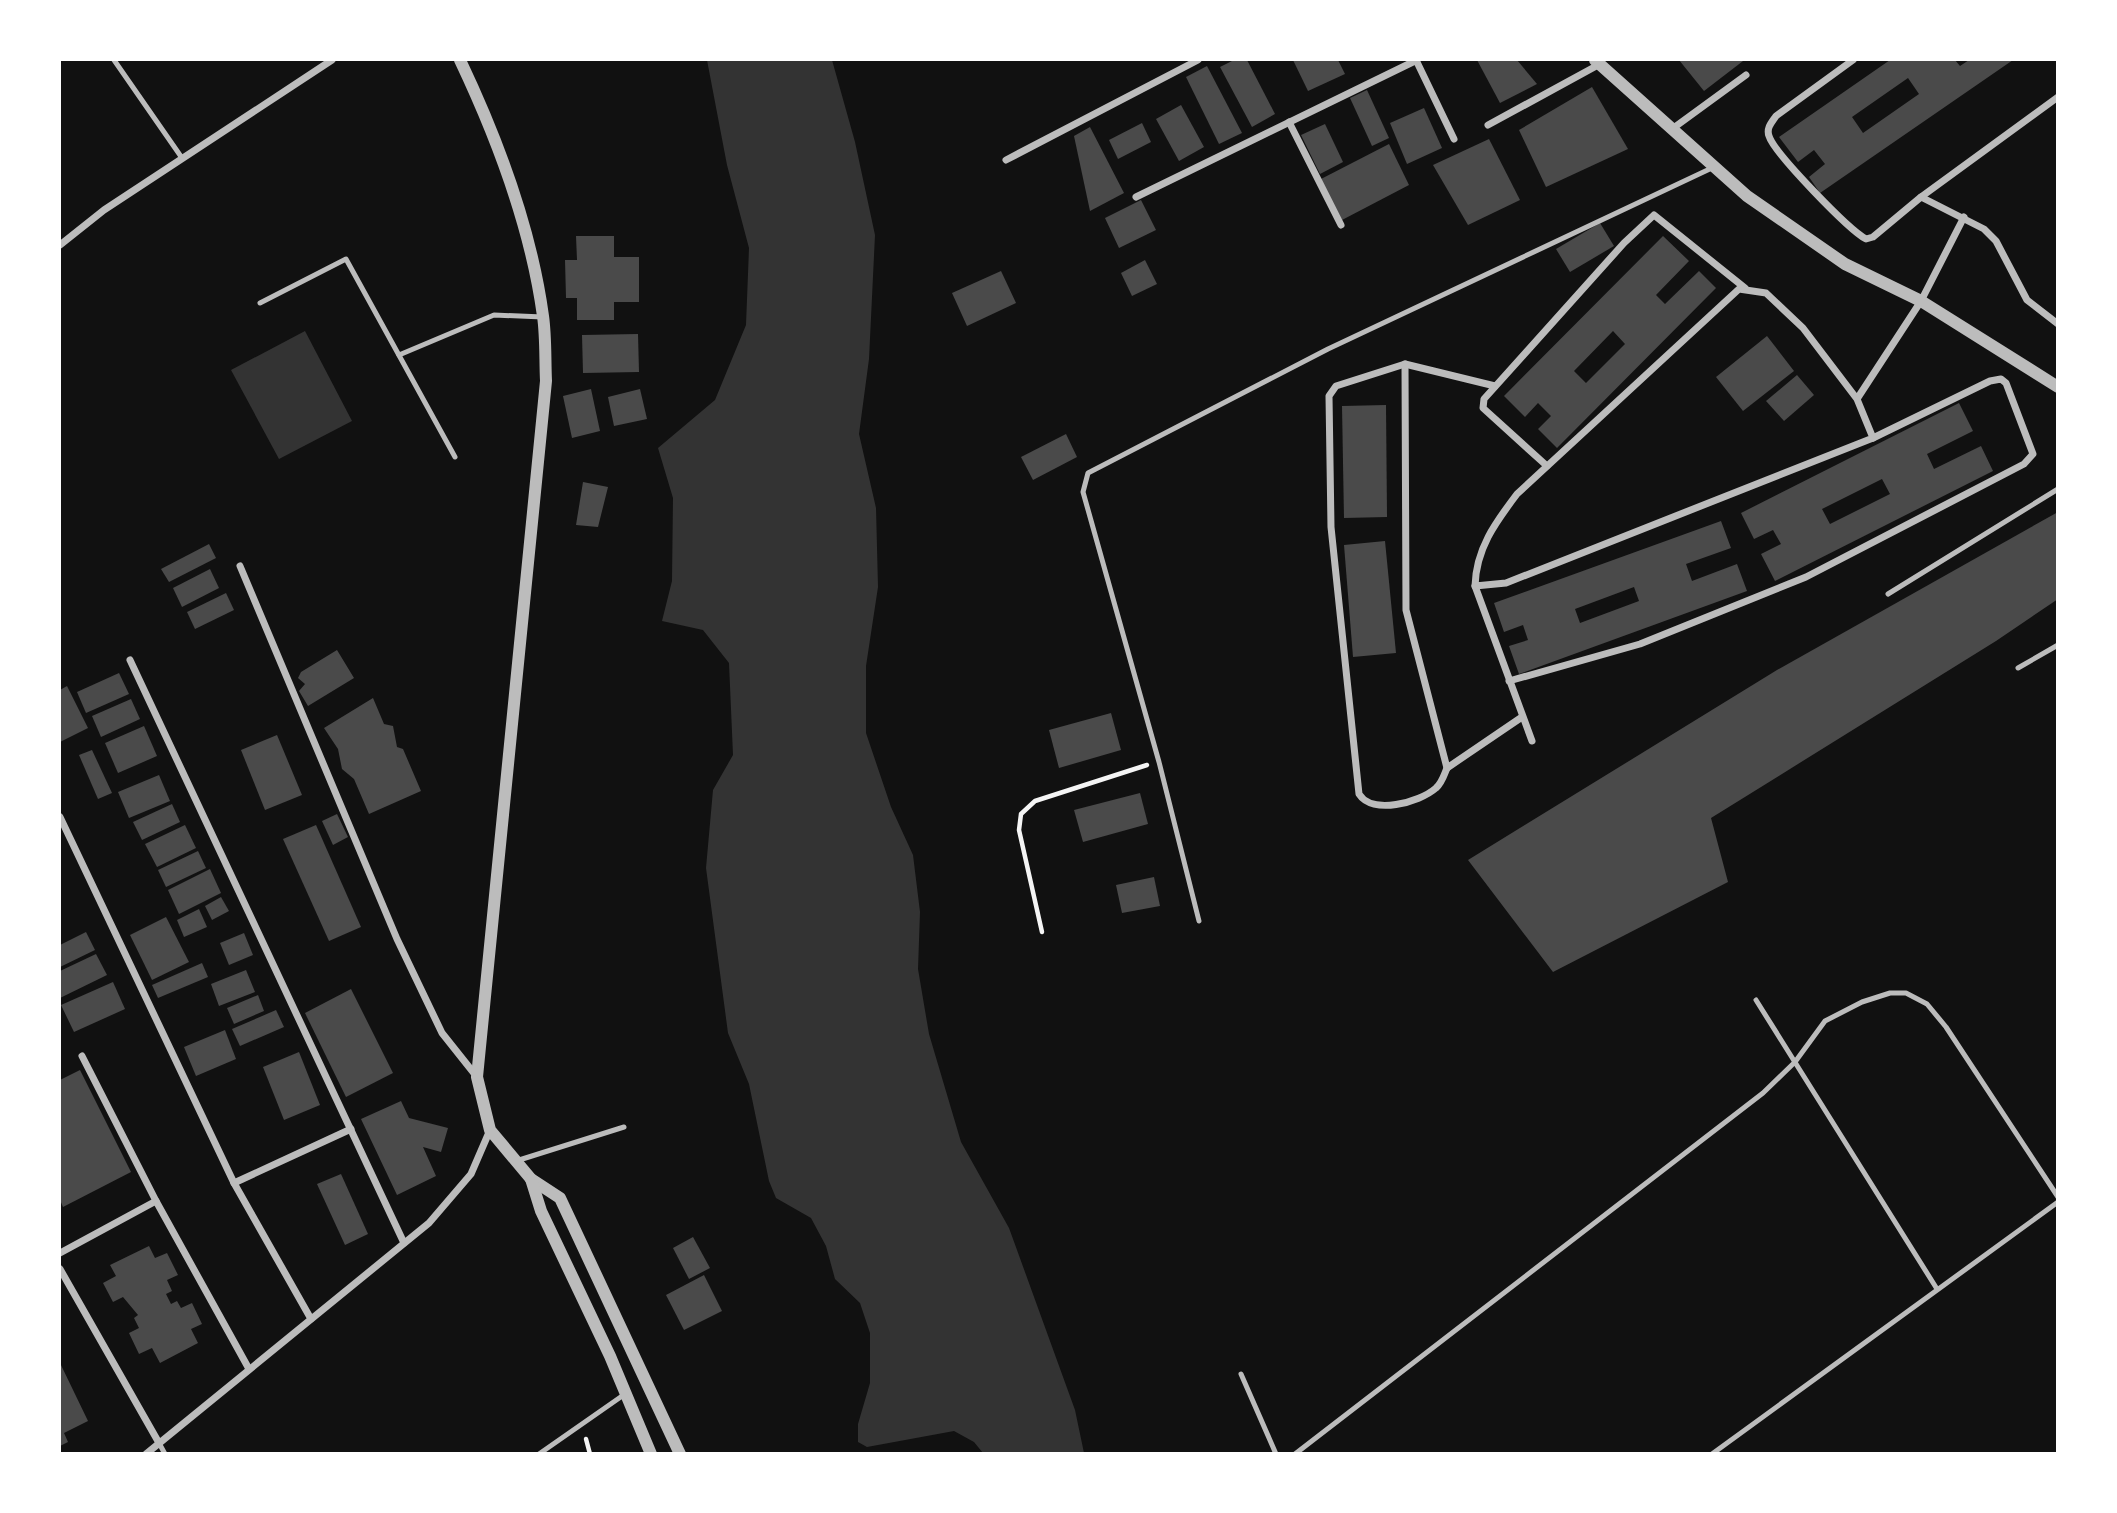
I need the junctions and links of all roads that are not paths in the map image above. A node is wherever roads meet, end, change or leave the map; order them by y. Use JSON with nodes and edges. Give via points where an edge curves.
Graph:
{"nodes":[{"id":1,"x":114,"y":60,"type":"edge"},
{"id":2,"x":332,"y":60,"type":"edge"},
{"id":3,"x":460,"y":60,"type":"edge"},
{"id":4,"x":1198,"y":60,"type":"edge"},
{"id":5,"x":1417,"y":60,"type":"edge"},
{"id":6,"x":1853,"y":60,"type":"edge"},
{"id":7,"x":1597,"y":62,"type":"edge"},
{"id":8,"x":1746,"y":75,"type":"dead end"},
{"id":9,"x":2057,"y":97,"type":"edge"},
{"id":10,"x":1289,"y":122,"type":"junction"},
{"id":11,"x":1488,"y":125,"type":"dead end"},
{"id":12,"x":1672,"y":129,"type":"junction"},
{"id":13,"x":1454,"y":139,"type":"dead end"},
{"id":14,"x":182,"y":158,"type":"junction"},
{"id":15,"x":1006,"y":160,"type":"dead end"},
{"id":16,"x":1714,"y":167,"type":"junction"},
{"id":17,"x":1136,"y":197,"type":"dead end"},
{"id":18,"x":1921,"y":197,"type":"junction"},
{"id":19,"x":1964,"y":216,"type":"junction"},
{"id":20,"x":1341,"y":225,"type":"dead end"},
{"id":21,"x":60,"y":245,"type":"edge"},
{"id":22,"x":1745,"y":289,"type":"junction"},
{"id":23,"x":1921,"y":301,"type":"junction"},
{"id":24,"x":260,"y":303,"type":"dead end"},
{"id":25,"x":543,"y":317,"type":"junction"},
{"id":26,"x":2057,"y":324,"type":"edge"},
{"id":27,"x":399,"y":355,"type":"junction"},
{"id":28,"x":1405,"y":364,"type":"junction"},
{"id":29,"x":1495,"y":386,"type":"junction"},
{"id":30,"x":2057,"y":387,"type":"edge"},
{"id":31,"x":1857,"y":399,"type":"junction"},
{"id":32,"x":1873,"y":438,"type":"junction"},
{"id":33,"x":456,"y":457,"type":"dead end"},
{"id":34,"x":1547,"y":466,"type":"junction"},
{"id":35,"x":2057,"y":488,"type":"edge"},
{"id":36,"x":240,"y":566,"type":"dead end"},
{"id":37,"x":1475,"y":586,"type":"junction"},
{"id":38,"x":1888,"y":594,"type":"dead end"},
{"id":39,"x":2057,"y":645,"type":"edge"},
{"id":40,"x":130,"y":660,"type":"dead end"},
{"id":41,"x":2018,"y":668,"type":"dead end"},
{"id":42,"x":1509,"y":681,"type":"junction"},
{"id":43,"x":1522,"y":717,"type":"junction"},
{"id":44,"x":1532,"y":741,"type":"dead end"},
{"id":45,"x":1447,"y":768,"type":"junction"},
{"id":46,"x":60,"y":817,"type":"edge"},
{"id":47,"x":1199,"y":921,"type":"dead end"},
{"id":48,"x":1756,"y":999,"type":"dead end"},
{"id":49,"x":82,"y":1056,"type":"dead end"},
{"id":50,"x":1795,"y":1062,"type":"junction"},
{"id":51,"x":477,"y":1077,"type":"junction"},
{"id":52,"x":624,"y":1127,"type":"dead end"},
{"id":53,"x":351,"y":1129,"type":"junction"},
{"id":54,"x":489,"y":1130,"type":"junction"},
{"id":55,"x":516,"y":1161,"type":"junction"},
{"id":56,"x":531,"y":1179,"type":"junction"},
{"id":57,"x":234,"y":1183,"type":"junction"},
{"id":58,"x":2057,"y":1200,"type":"edge"},
{"id":59,"x":156,"y":1201,"type":"junction"},
{"id":60,"x":404,"y":1243,"type":"junction"},
{"id":61,"x":60,"y":1252,"type":"edge"},
{"id":62,"x":60,"y":1269,"type":"edge"},
{"id":63,"x":1937,"y":1289,"type":"junction"},
{"id":64,"x":311,"y":1319,"type":"junction"},
{"id":65,"x":249,"y":1369,"type":"junction"},
{"id":66,"x":1241,"y":1374,"type":"dead end"},
{"id":67,"x":625,"y":1394,"type":"junction"},
{"id":68,"x":159,"y":1443,"type":"junction"},
{"id":69,"x":146,"y":1454,"type":"edge"},
{"id":70,"x":165,"y":1454,"type":"edge"},
{"id":71,"x":539,"y":1454,"type":"edge"},
{"id":72,"x":651,"y":1454,"type":"edge"},
{"id":73,"x":680,"y":1454,"type":"edge"},
{"id":74,"x":1276,"y":1454,"type":"edge"},
{"id":75,"x":1295,"y":1454,"type":"edge"},
{"id":76,"x":1712,"y":1454,"type":"edge"}],
"edges":[{"from":1,"to":14,"type":"lane"},
{"from":2,"to":14,"type":"street"},
{"from":3,"to":25,"type":"street","via":[[503,160]]},
{"from":4,"to":15,"type":"street"},
{"from":5,"to":10,"type":"street"},
{"from":5,"to":13,"type":"street"},
{"from":6,"to":18,"type":"street","via":[[1776,116],[1769,136],[1793,169],[1866,239]]},
{"from":7,"to":11,"type":"street"},
{"from":7,"to":12,"type":"street"},
{"from":8,"to":12,"type":"street"},
{"from":9,"to":18,"type":"street"},
{"from":10,"to":17,"type":"street"},
{"from":10,"to":20,"type":"street"},
{"from":12,"to":16,"type":"street"},
{"from":14,"to":21,"type":"street","via":[[104,209]]},
{"from":16,"to":23,"type":"street","via":[[1747,196],[1845,264]]},
{"from":16,"to":47,"type":"lane","via":[[1328,349],[1088,473],[1083,492]]},
{"from":18,"to":19,"type":"street"},
{"from":19,"to":23,"type":"street"},
{"from":19,"to":26,"type":"street","via":[[1996,242],[2027,300]]},
{"from":22,"to":29,"type":"street","via":[[1654,215]]},
{"from":22,"to":31,"type":"street","via":[[1766,293],[1803,328]]},
{"from":22,"to":34,"type":"street","via":[[1739,289]]},
{"from":23,"to":30,"type":"street"},
{"from":23,"to":31,"type":"street"},
{"from":24,"to":27,"type":"lane","via":[[346,259]]},
{"from":25,"to":27,"type":"lane","via":[[494,315]]},
{"from":25,"to":51,"type":"street","via":[[546,381]]},
{"from":27,"to":33,"type":"lane"},
{"from":28,"to":29,"type":"street"},
{"from":28,"to":45,"type":"street","via":[[1406,610]]},
{"from":28,"to":45,"type":"street","via":[[1336,386],[1329,396],[1331,527],[1359,794],[1364,803],[1374,807],[1391,805],[1433,791]]},
{"from":29,"to":34,"type":"street","via":[[1483,408]]},
{"from":31,"to":32,"type":"street"},
{"from":32,"to":37,"type":"street","via":[[1506,583]]},
{"from":32,"to":42,"type":"street","via":[[2001,379],[2032,454],[2024,464],[1806,577],[1640,644]]},
{"from":34,"to":37,"type":"street","via":[[1517,494],[1491,530],[1475,564]]},
{"from":35,"to":38,"type":"lane"},
{"from":36,"to":51,"type":"street","via":[[397,939],[442,1032]]},
{"from":37,"to":42,"type":"street"},
{"from":39,"to":41,"type":"lane"},
{"from":40,"to":53,"type":"street"},
{"from":42,"to":43,"type":"street"},
{"from":43,"to":44,"type":"street"},
{"from":43,"to":45,"type":"street"},
{"from":46,"to":57,"type":"street"},
{"from":48,"to":50,"type":"lane"},
{"from":49,"to":59,"type":"street"},
{"from":50,"to":58,"type":"lane","via":[[1825,1021],[1862,1002],[1906,993],[1927,1004],[1947,1027]]},
{"from":50,"to":63,"type":"lane"},
{"from":50,"to":75,"type":"lane","via":[[1763,1093]]},
{"from":51,"to":54,"type":"street"},
{"from":52,"to":55,"type":"lane"},
{"from":53,"to":57,"type":"street"},
{"from":53,"to":60,"type":"street"},
{"from":54,"to":55,"type":"street"},
{"from":54,"to":60,"type":"street","via":[[471,1174],[445,1207]]},
{"from":55,"to":56,"type":"street"},
{"from":56,"to":67,"type":"street","via":[[541,1211]]},
{"from":56,"to":73,"type":"street","via":[[560,1198]]},
{"from":57,"to":64,"type":"street"},
{"from":58,"to":63,"type":"lane"},
{"from":59,"to":61,"type":"street"},
{"from":59,"to":65,"type":"street"},
{"from":60,"to":64,"type":"street"},
{"from":62,"to":68,"type":"street"},
{"from":63,"to":76,"type":"lane"},
{"from":64,"to":65,"type":"street"},
{"from":65,"to":68,"type":"street"},
{"from":66,"to":74,"type":"lane"},
{"from":67,"to":71,"type":"lane"},
{"from":67,"to":72,"type":"street"},
{"from":68,"to":69,"type":"street"},
{"from":68,"to":70,"type":"lane"}]}
